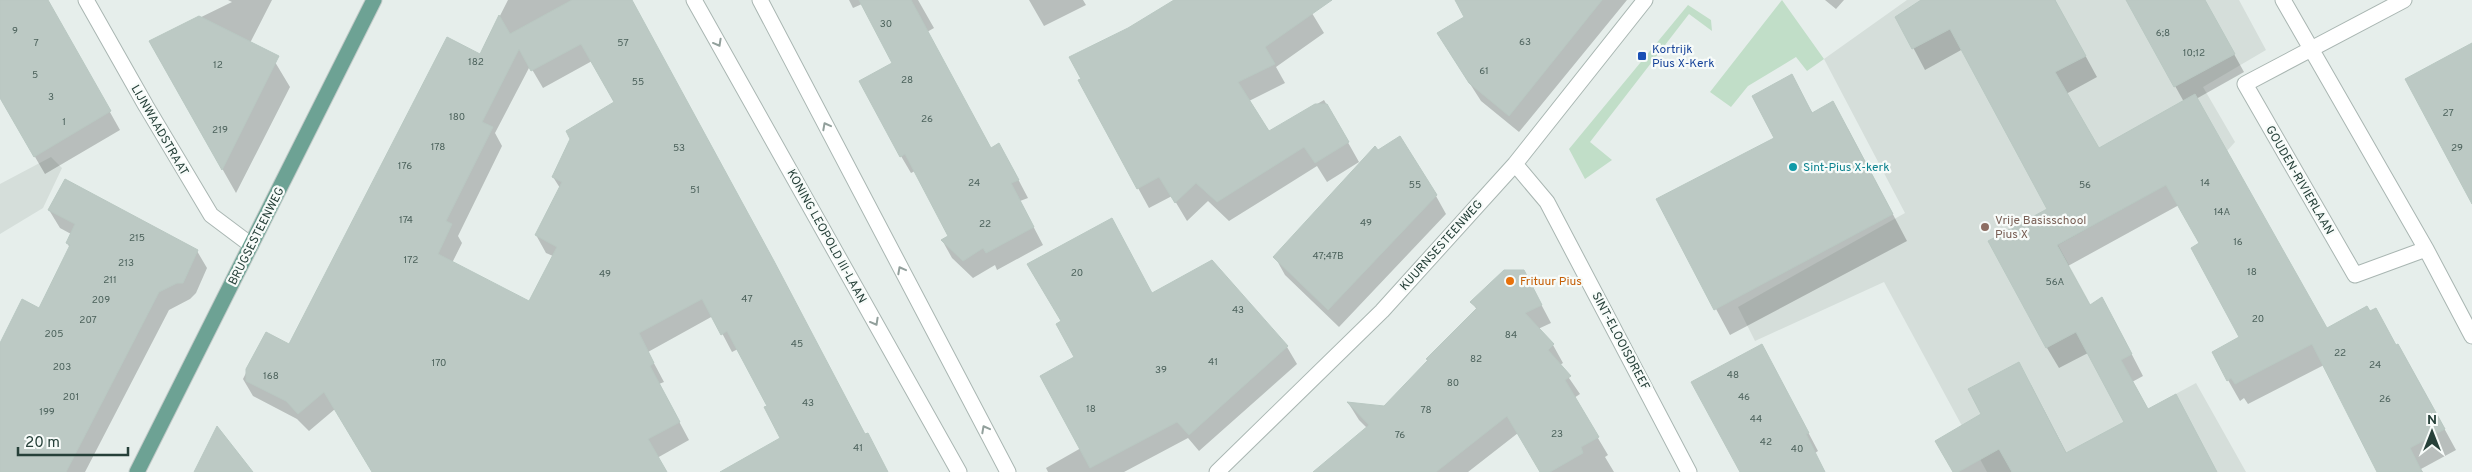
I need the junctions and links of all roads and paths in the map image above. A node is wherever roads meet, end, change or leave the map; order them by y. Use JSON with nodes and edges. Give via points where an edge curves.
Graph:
{"nodes":[{"id":1,"x":86,"y":0,"type":"edge"},
{"id":2,"x":374,"y":0,"type":"edge"},
{"id":3,"x":694,"y":0,"type":"edge"},
{"id":4,"x":760,"y":0,"type":"edge"},
{"id":5,"x":1645,"y":0,"type":"edge"},
{"id":6,"x":2283,"y":0,"type":"edge"},
{"id":7,"x":2404,"y":0,"type":"edge"},
{"id":8,"x":2310,"y":50,"type":"junction"},
{"id":9,"x":1515,"y":164,"type":"junction"},
{"id":10,"x":251,"y":245,"type":"junction"},
{"id":11,"x":2426,"y":249,"type":"junction"},
{"id":12,"x":2472,"y":336,"type":"edge"},
{"id":13,"x":137,"y":472,"type":"edge"},
{"id":14,"x":959,"y":472,"type":"edge"},
{"id":15,"x":1008,"y":472,"type":"edge"},
{"id":16,"x":1217,"y":472,"type":"edge"},
{"id":17,"x":1689,"y":472,"type":"edge"}],
"edges":[{"from":1,"to":10,"type":"street","name":"LIJNWAADSTRAAT","via":[[211,215]]},
{"from":2,"to":10,"type":"main road","name":"BRUGSESTEENWEG"},
{"from":3,"to":14,"type":"street","name":"KONING LEOPOLD III-LAAN","one_way":true},
{"from":15,"to":4,"type":"street","one_way":true},
{"from":5,"to":9,"type":"street","name":"KUURNSESTEENWEG"},
{"from":6,"to":8,"type":"street"},
{"from":7,"to":8,"type":"street"},
{"from":8,"to":11,"type":"street"},
{"from":8,"to":11,"type":"street","name":"GOUDEN-RIVIERLAAN","via":[[2245,84],[2350,267],[2355,275]]},
{"from":9,"to":16,"type":"street","name":"KUURNSESTEENWEG","via":[[1382,311]]},
{"from":9,"to":17,"type":"street","name":"SINT-ELOOISDREEF","via":[[1547,202]]},
{"from":10,"to":13,"type":"main road","name":"BRUGSESTEENWEG"},
{"from":11,"to":12,"type":"street"}]}
